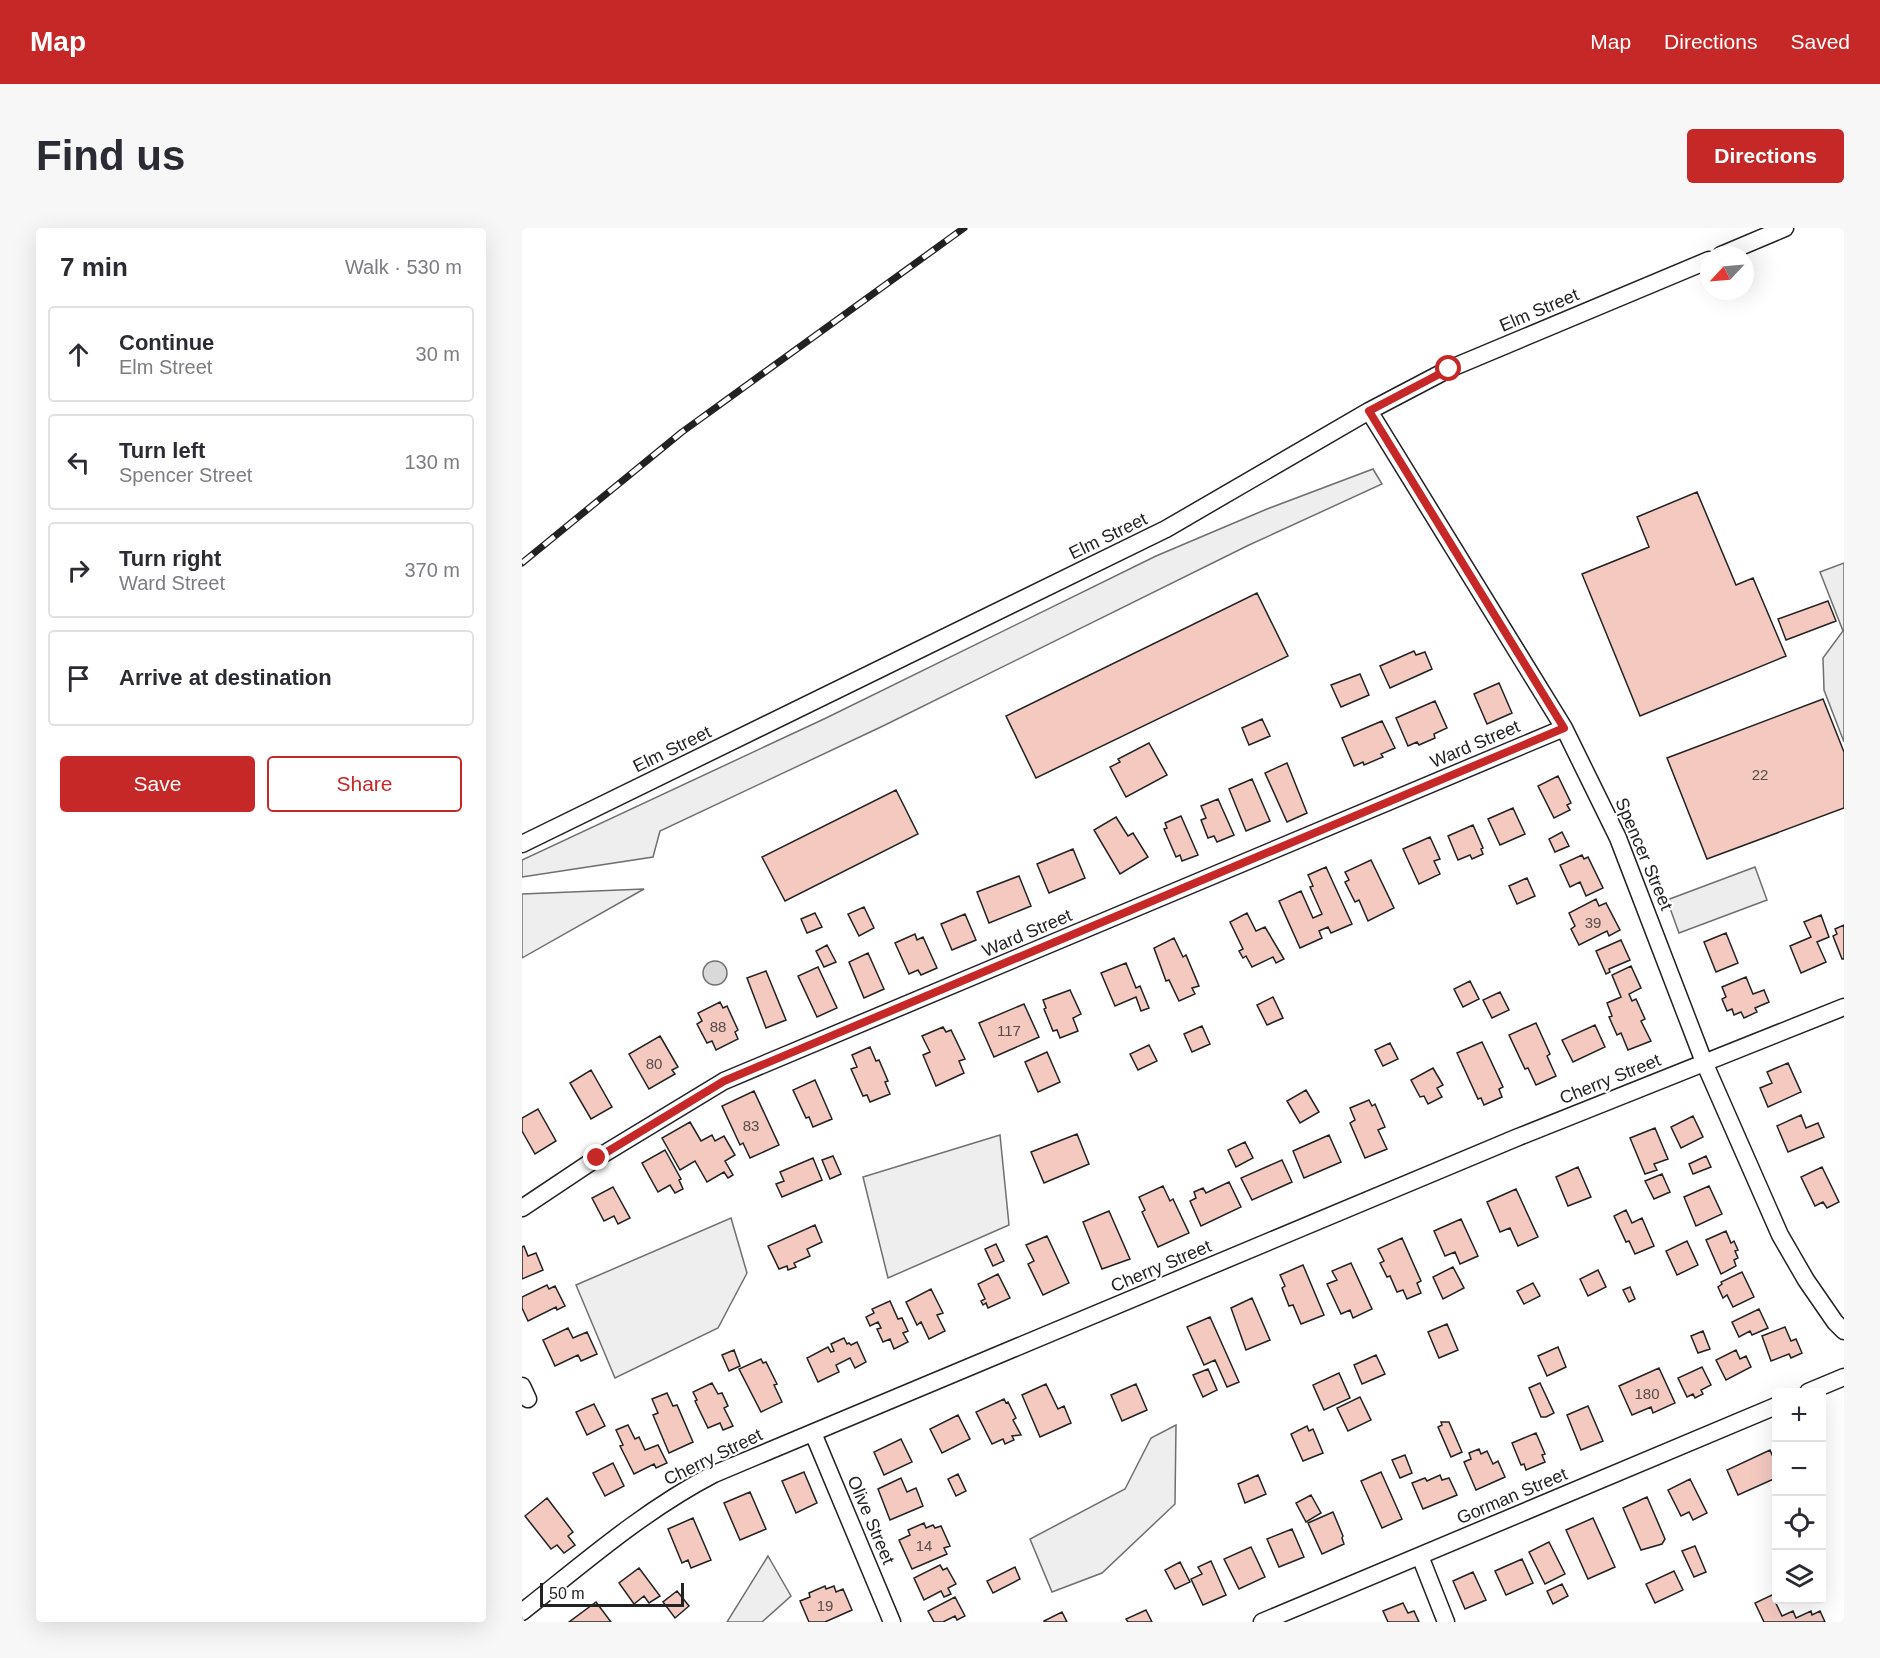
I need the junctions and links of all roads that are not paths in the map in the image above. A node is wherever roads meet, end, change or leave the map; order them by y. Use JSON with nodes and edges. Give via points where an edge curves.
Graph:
{"nodes":[{"id":1,"x":1785,"y":228,"type":"edge"},
{"id":2,"x":1742,"y":246,"type":"edge"},
{"id":3,"x":1700,"y":264,"type":"edge"},
{"id":4,"x":1369,"y":411,"type":"junction"},
{"id":5,"x":1564,"y":728,"type":"junction"},
{"id":6,"x":522,"y":844,"type":"edge"},
{"id":7,"x":1844,"y":1007,"type":"edge"},
{"id":8,"x":1704,"y":1062,"type":"junction"},
{"id":9,"x":522,"y":1208,"type":"edge"},
{"id":10,"x":1844,"y":1331,"type":"edge"},
{"id":11,"x":1844,"y":1377,"type":"edge"},
{"id":12,"x":1818,"y":1388,"type":"edge"},
{"id":13,"x":1772,"y":1408,"type":"edge"},
{"id":14,"x":813,"y":1432,"type":"junction"},
{"id":15,"x":1420,"y":1556,"type":"junction"},
{"id":16,"x":522,"y":1612,"type":"edge"},
{"id":17,"x":892,"y":1622,"type":"edge"},
{"id":18,"x":1262,"y":1622,"type":"edge"},
{"id":19,"x":1446,"y":1622,"type":"edge"}],
"edges":[{"from":1,"to":2,"type":"street"},
{"from":3,"to":4,"type":"street","name":"Elm Street","via":[[1449,369]]},
{"from":4,"to":5,"type":"street","name":"Spencer Street"},
{"from":4,"to":6,"type":"street","name":"Elm Street","via":[[1166,529]]},
{"from":5,"to":8,"type":"street","name":"Spencer Street","via":[[1618,838]]},
{"from":5,"to":9,"type":"street","name":"Ward Street","via":[[724,1081]]},
{"from":7,"to":8,"type":"street","name":"Cherry Street"},
{"from":8,"to":10,"type":"street","name":"Spencer Street","via":[[1780,1235],[1806,1280]]},
{"from":8,"to":14,"type":"street","name":"Cherry Street"},
{"from":11,"to":12,"type":"street"},
{"from":13,"to":15,"type":"street","name":"Gorman Street"},
{"from":14,"to":16,"type":"street","name":"Cherry Street","via":[[683,1491],[629,1527]]},
{"from":14,"to":17,"type":"street","name":"Olive Street"},
{"from":15,"to":18,"type":"street","name":"Gorman Street"},
{"from":15,"to":19,"type":"street"}]}
